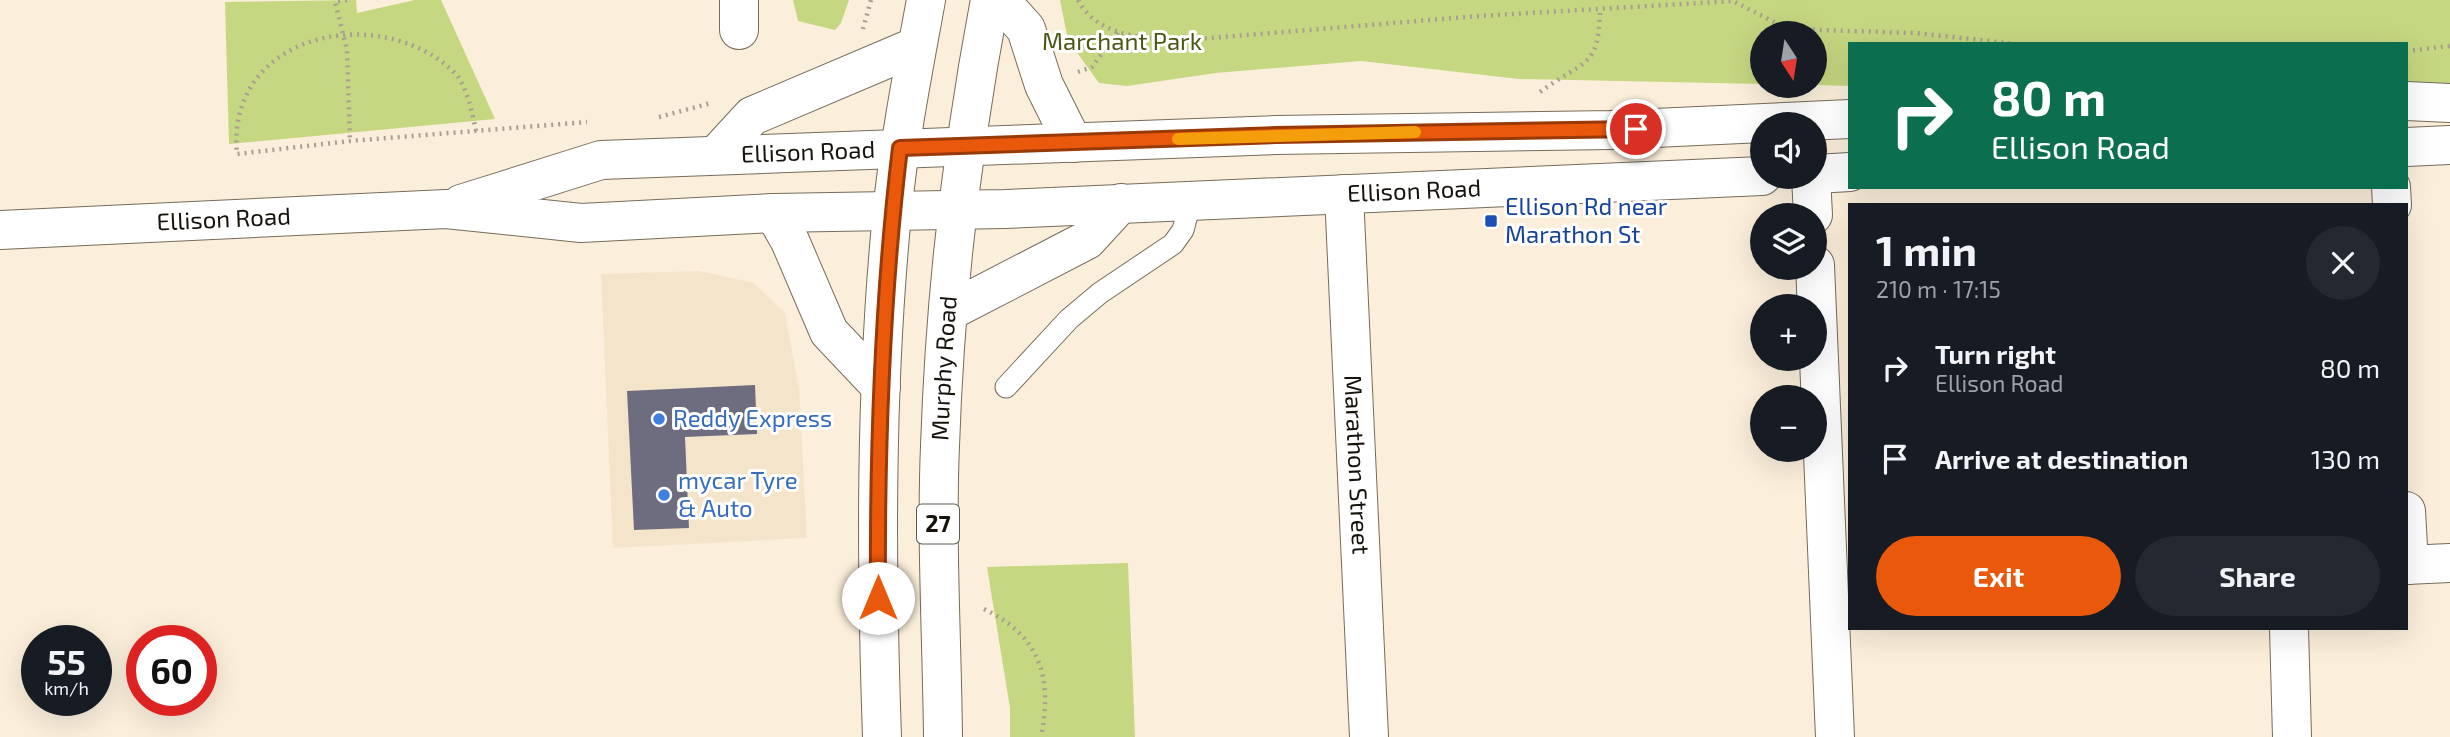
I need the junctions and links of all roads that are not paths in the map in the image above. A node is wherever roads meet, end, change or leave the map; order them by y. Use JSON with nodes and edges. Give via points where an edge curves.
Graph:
{"nodes":[{"id":1,"x":926,"y":0,"type":"edge"},
{"id":2,"x":990,"y":0,"type":"edge"},
{"id":3,"x":1000,"y":0,"type":"edge"},
{"id":4,"x":917,"y":46,"type":"junction"},
{"id":5,"x":2408,"y":101,"type":"edge"},
{"id":6,"x":2450,"y":103,"type":"edge"},
{"id":7,"x":1848,"y":119,"type":"edge"},
{"id":8,"x":1827,"y":121,"type":"edge"},
{"id":9,"x":1750,"y":124,"type":"edge"},
{"id":10,"x":1073,"y":143,"type":"junction"},
{"id":11,"x":2450,"y":145,"type":"edge"},
{"id":12,"x":965,"y":147,"type":"junction"},
{"id":13,"x":2408,"y":147,"type":"edge"},
{"id":14,"x":900,"y":148,"type":"junction"},
{"id":15,"x":717,"y":154,"type":"junction"},
{"id":16,"x":1848,"y":172,"type":"edge"},
{"id":17,"x":1827,"y":174,"type":"edge"},
{"id":18,"x":1750,"y":177,"type":"edge"},
{"id":19,"x":1344,"y":194,"type":"junction"},
{"id":20,"x":1191,"y":200,"type":"junction"},
{"id":21,"x":1121,"y":203,"type":"junction"},
{"id":22,"x":446,"y":209,"type":"junction"},
{"id":23,"x":958,"y":210,"type":"junction"},
{"id":24,"x":892,"y":213,"type":"junction"},
{"id":25,"x":774,"y":214,"type":"junction"},
{"id":26,"x":0,"y":230,"type":"edge"},
{"id":27,"x":1816,"y":280,"type":"edge"},
{"id":28,"x":948,"y":312,"type":"junction"},
{"id":29,"x":881,"y":387,"type":"junction"},
{"id":30,"x":1006,"y":387,"type":"dead end"},
{"id":31,"x":2450,"y":563,"type":"edge"},
{"id":32,"x":2408,"y":565,"type":"edge"},
{"id":33,"x":2289,"y":630,"type":"edge"},
{"id":34,"x":882,"y":737,"type":"edge"},
{"id":35,"x":943,"y":737,"type":"edge"},
{"id":36,"x":1368,"y":737,"type":"edge"},
{"id":37,"x":1835,"y":737,"type":"edge"},
{"id":38,"x":2292,"y":737,"type":"edge"}],
"edges":[{"from":1,"to":4,"type":"main road"},
{"from":2,"to":12,"type":"main road","name":"Murphy Road"},
{"from":3,"to":10,"type":"main road","via":[[1026,29],[1044,85]]},
{"from":4,"to":14,"type":"main road"},
{"from":4,"to":15,"type":"main road","via":[[752,116]]},
{"from":5,"to":6,"type":"main road"},
{"from":7,"to":8,"type":"main road","name":"Ellison Road"},
{"from":9,"to":10,"type":"main road","name":"Ellison Road"},
{"from":10,"to":12,"type":"main road","name":"Ellison Road"},
{"from":11,"to":13,"type":"main road"},
{"from":12,"to":14,"type":"main road","name":"Ellison Road"},
{"from":12,"to":23,"type":"main road","name":"Murphy Road","number":"27"},
{"from":14,"to":15,"type":"main road","name":"Ellison Road"},
{"from":14,"to":24,"type":"main road"},
{"from":15,"to":22,"type":"main road","name":"Ellison Road","via":[[601,160]]},
{"from":16,"to":17,"type":"main road"},
{"from":18,"to":19,"type":"main road","name":"Ellison Road"},
{"from":19,"to":20,"type":"main road","name":"Ellison Road"},
{"from":19,"to":36,"type":"main road","name":"Marathon Street"},
{"from":20,"to":21,"type":"main road","name":"Ellison Road"},
{"from":20,"to":30,"type":"lane","via":[[1183,230],[1173,244],[1069,319]]},
{"from":21,"to":23,"type":"main road","name":"Ellison Road"},
{"from":21,"to":28,"type":"main road","via":[[1087,240]]},
{"from":22,"to":25,"type":"main road","name":"Ellison Road","via":[[580,223]]},
{"from":22,"to":26,"type":"main road","name":"Ellison Road"},
{"from":23,"to":24,"type":"main road","name":"Ellison Road"},
{"from":23,"to":28,"type":"main road","name":"Murphy Road","number":"27"},
{"from":24,"to":25,"type":"main road","name":"Ellison Road"},
{"from":24,"to":29,"type":"main road"},
{"from":25,"to":29,"type":"main road","via":[[829,332]]},
{"from":27,"to":37,"type":"main road"},
{"from":28,"to":35,"type":"main road","name":"Murphy Road","number":"27","via":[[938,530]]},
{"from":29,"to":34,"type":"main road","via":[[877,493]]},
{"from":31,"to":32,"type":"main road"},
{"from":33,"to":38,"type":"main road"}]}
